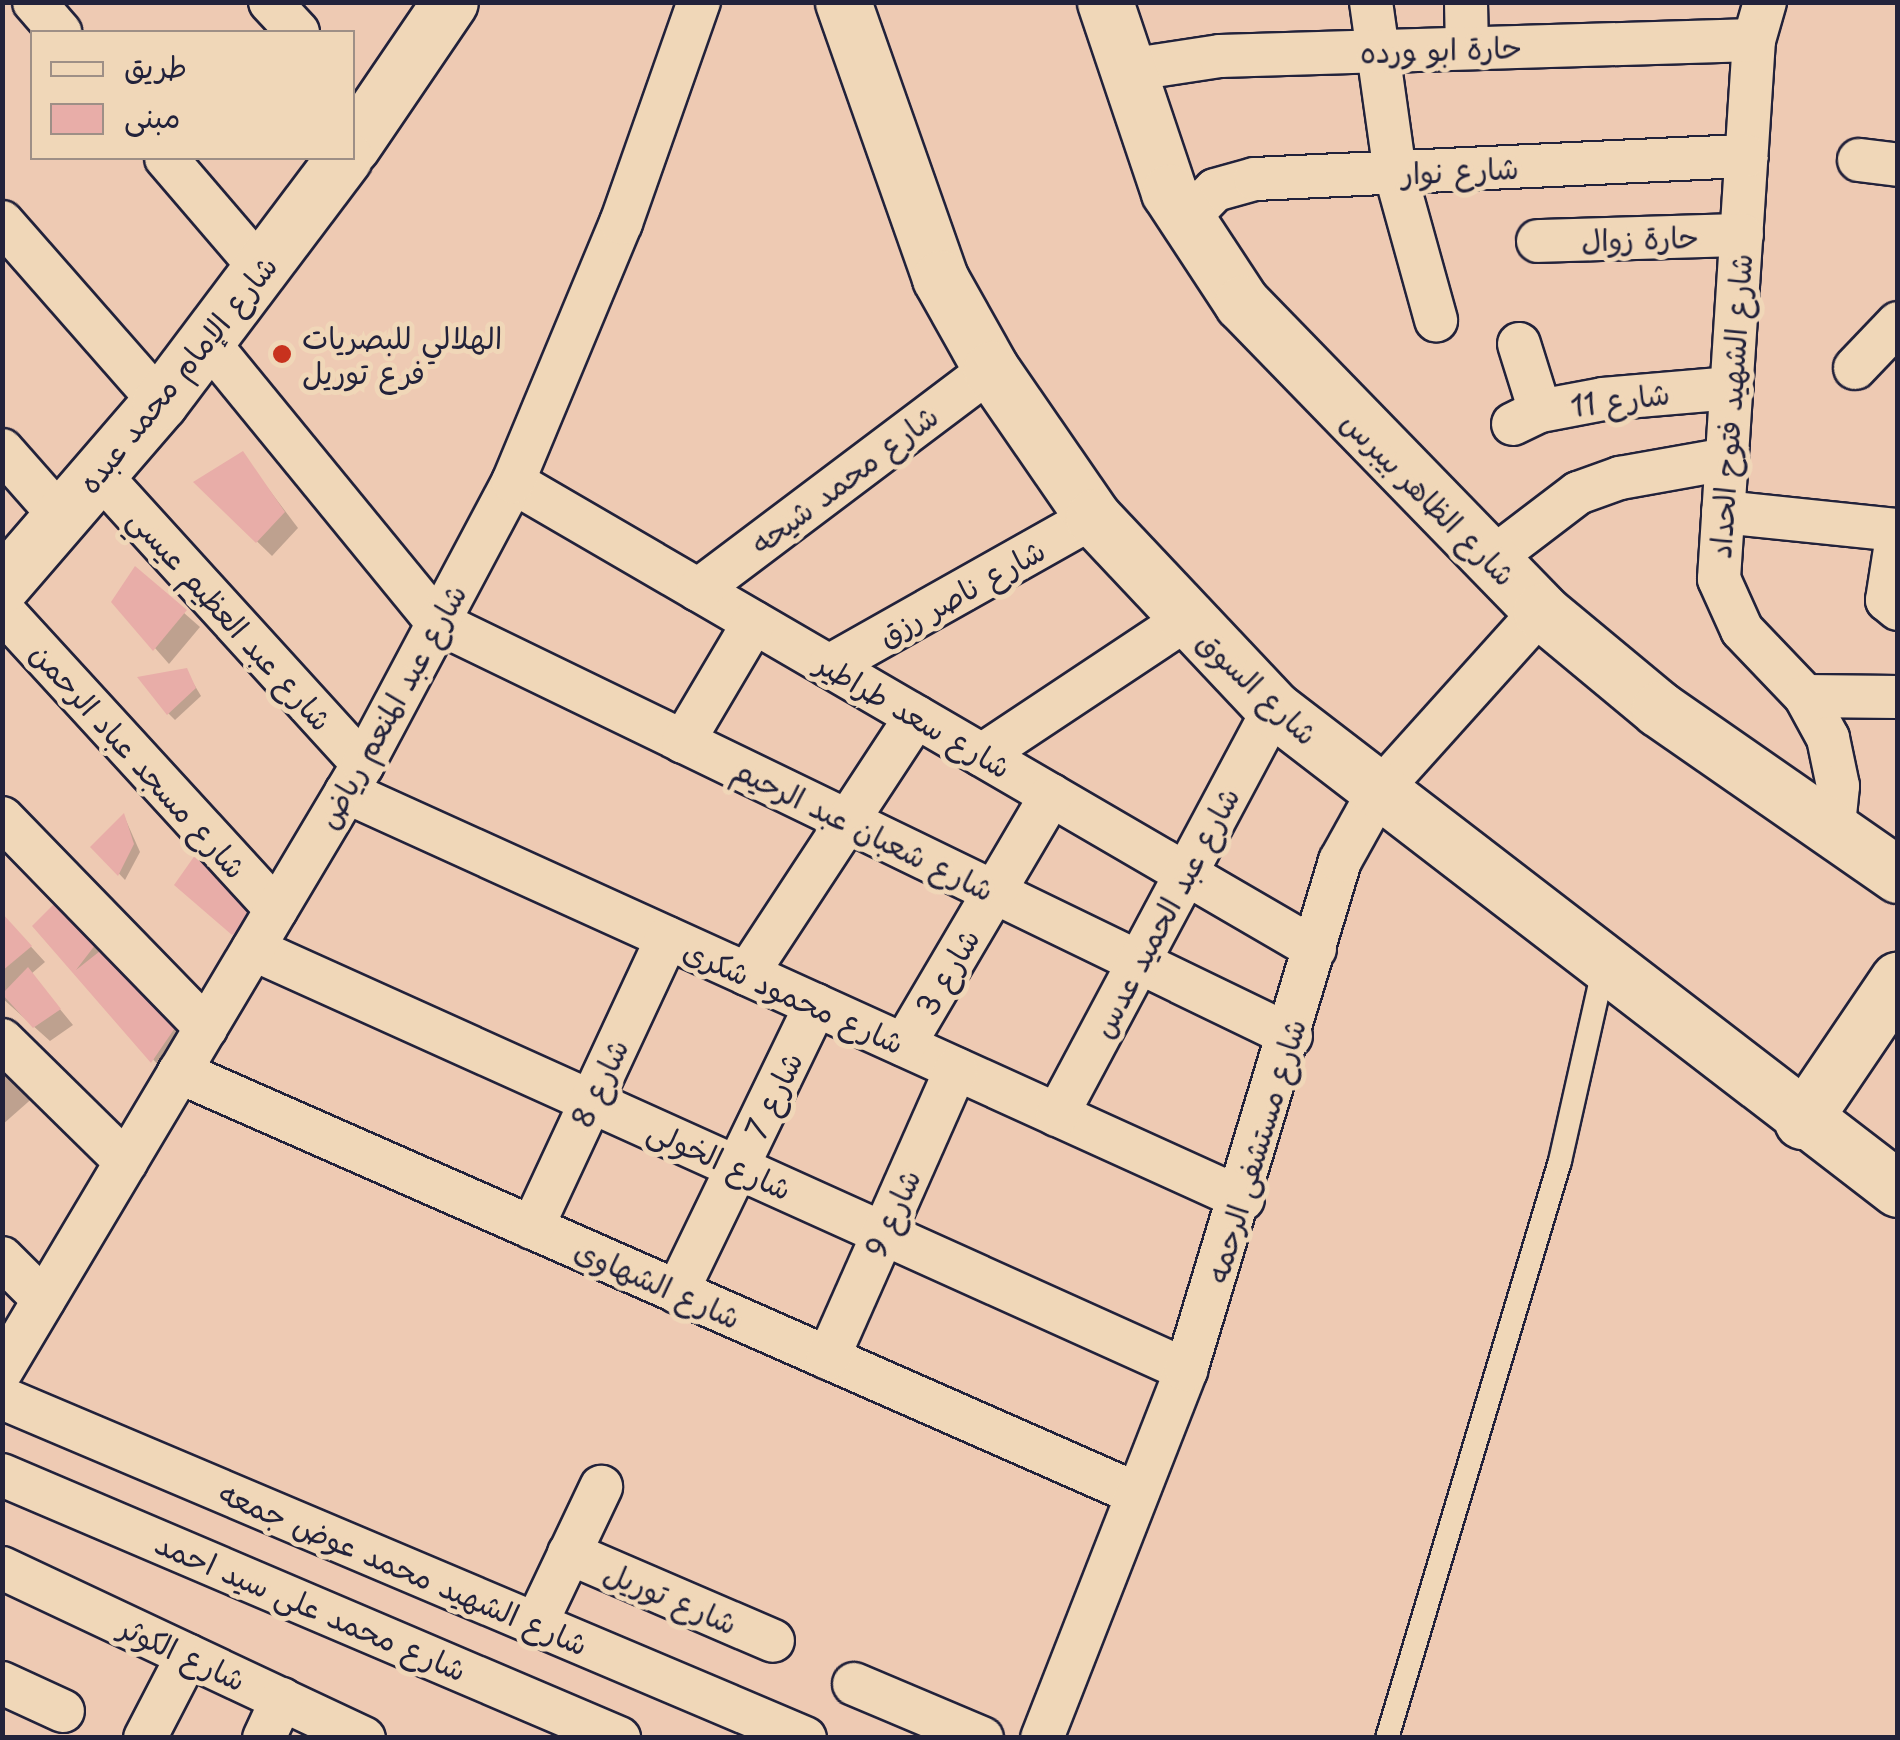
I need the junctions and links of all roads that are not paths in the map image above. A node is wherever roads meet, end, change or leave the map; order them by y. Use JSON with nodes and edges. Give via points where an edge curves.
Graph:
{"nodes":[{"id":1,"x":34,"y":2,"type":"edge"},
{"id":2,"x":270,"y":2,"type":"edge"},
{"id":3,"x":450,"y":2,"type":"edge"},
{"id":4,"x":700,"y":2,"type":"edge"},
{"id":5,"x":843,"y":2,"type":"edge"},
{"id":6,"x":1105,"y":2,"type":"edge"},
{"id":7,"x":1371,"y":2,"type":"edge"},
{"id":8,"x":1466,"y":2,"type":"edge"},
{"id":9,"x":1760,"y":21,"type":"edge"},
{"id":10,"x":58,"y":30,"type":"edge"},
{"id":11,"x":296,"y":30,"type":"edge"},
{"id":12,"x":1467,"y":48,"type":"junction"},
{"id":13,"x":1374,"y":51,"type":"junction"},
{"id":14,"x":1128,"y":70,"type":"junction"},
{"id":15,"x":356,"y":128,"type":"edge"},
{"id":16,"x":1746,"y":156,"type":"junction"},
{"id":17,"x":168,"y":160,"type":"edge"},
{"id":18,"x":335,"y":160,"type":"edge"},
{"id":19,"x":1395,"y":172,"type":"junction"},
{"id":20,"x":1187,"y":219,"type":"junction"},
{"id":21,"x":2,"y":222,"type":"edge"},
{"id":22,"x":1742,"y":235,"type":"junction"},
{"id":23,"x":1538,"y":242,"type":"dead end"},
{"id":24,"x":262,"y":270,"type":"junction"},
{"id":25,"x":1436,"y":320,"type":"dead end"},
{"id":26,"x":1898,"y":323,"type":"edge"},
{"id":27,"x":207,"y":341,"type":"junction"},
{"id":28,"x":1519,"y":344,"type":"dead end"},
{"id":29,"x":1855,"y":368,"type":"dead end"},
{"id":30,"x":991,"y":369,"type":"junction"},
{"id":31,"x":1732,"y":388,"type":"junction"},
{"id":32,"x":160,"y":402,"type":"junction"},
{"id":33,"x":2,"y":450,"type":"edge"},
{"id":34,"x":1727,"y":459,"type":"junction"},
{"id":35,"x":99,"y":474,"type":"junction"},
{"id":36,"x":512,"y":482,"type":"junction"},
{"id":37,"x":1723,"y":512,"type":"junction"},
{"id":38,"x":1093,"y":517,"type":"junction"},
{"id":39,"x":62,"y":518,"type":"junction"},
{"id":40,"x":1894,"y":520,"type":"edge"},
{"id":41,"x":1490,"y":560,"type":"junction"},
{"id":42,"x":2,"y":585,"type":"edge"},
{"id":43,"x":698,"y":590,"type":"junction"},
{"id":44,"x":1898,"y":609,"type":"edge"},
{"id":45,"x":2,"y":610,"type":"edge"},
{"id":46,"x":1541,"y":612,"type":"junction"},
{"id":47,"x":1185,"y":620,"type":"junction"},
{"id":48,"x":437,"y":622,"type":"junction"},
{"id":49,"x":754,"y":622,"type":"junction"},
{"id":50,"x":829,"y":666,"type":"junction"},
{"id":51,"x":1805,"y":696,"type":"junction"},
{"id":52,"x":1898,"y":697,"type":"edge"},
{"id":53,"x":1274,"y":709,"type":"junction"},
{"id":54,"x":916,"y":717,"type":"junction"},
{"id":55,"x":683,"y":742,"type":"junction"},
{"id":56,"x":982,"y":756,"type":"junction"},
{"id":57,"x":354,"y":778,"type":"junction"},
{"id":58,"x":1378,"y":791,"type":"junction"},
{"id":59,"x":1050,"y":795,"type":"junction"},
{"id":60,"x":2,"y":818,"type":"edge"},
{"id":61,"x":848,"y":821,"type":"junction"},
{"id":62,"x":1833,"y":834,"type":"junction"},
{"id":63,"x":1186,"y":874,"type":"junction"},
{"id":64,"x":1898,"y":874,"type":"edge"},
{"id":65,"x":994,"y":892,"type":"junction"},
{"id":66,"x":276,"y":909,"type":"junction"},
{"id":67,"x":667,"y":938,"type":"junction"},
{"id":68,"x":253,"y":949,"type":"junction"},
{"id":69,"x":1315,"y":949,"type":"junction"},
{"id":70,"x":1138,"y":962,"type":"junction"},
{"id":71,"x":1604,"y":966,"type":"junction"},
{"id":72,"x":747,"y":974,"type":"junction"},
{"id":73,"x":1898,"y":979,"type":"edge"},
{"id":74,"x":816,"y":1006,"type":"junction"},
{"id":75,"x":206,"y":1028,"type":"junction"},
{"id":76,"x":1290,"y":1036,"type":"junction"},
{"id":77,"x":2,"y":1040,"type":"edge"},
{"id":78,"x":904,"y":1046,"type":"junction"},
{"id":79,"x":956,"y":1069,"type":"junction"},
{"id":80,"x":179,"y":1072,"type":"junction"},
{"id":81,"x":590,"y":1101,"type":"junction"},
{"id":82,"x":1057,"y":1115,"type":"junction"},
{"id":83,"x":1802,"y":1120,"type":"junction"},
{"id":84,"x":126,"y":1162,"type":"junction"},
{"id":85,"x":737,"y":1167,"type":"junction"},
{"id":86,"x":1898,"y":1188,"type":"edge"},
{"id":87,"x":1243,"y":1199,"type":"junction"},
{"id":88,"x":532,"y":1228,"type":"junction"},
{"id":89,"x":883,"y":1234,"type":"junction"},
{"id":90,"x":2,"y":1258,"type":"edge"},
{"id":91,"x":677,"y":1292,"type":"junction"},
{"id":92,"x":44,"y":1300,"type":"junction"},
{"id":93,"x":828,"y":1358,"type":"junction"},
{"id":94,"x":2,"y":1370,"type":"edge"},
{"id":95,"x":1186,"y":1370,"type":"junction"},
{"id":96,"x":2,"y":1398,"type":"edge"},
{"id":97,"x":2,"y":1475,"type":"edge"},
{"id":98,"x":600,"y":1487,"type":"dead end"},
{"id":99,"x":1138,"y":1494,"type":"junction"},
{"id":100,"x":569,"y":1553,"type":"junction"},
{"id":101,"x":2,"y":1568,"type":"edge"},
{"id":102,"x":536,"y":1624,"type":"junction"},
{"id":103,"x":773,"y":1641,"type":"dead end"},
{"id":104,"x":188,"y":1655,"type":"junction"},
{"id":105,"x":2,"y":1683,"type":"edge"},
{"id":106,"x":854,"y":1684,"type":"dead end"},
{"id":107,"x":282,"y":1699,"type":"junction"},
{"id":108,"x":63,"y":1712,"type":"dead end"},
{"id":109,"x":145,"y":1738,"type":"edge"},
{"id":110,"x":264,"y":1738,"type":"edge"},
{"id":111,"x":364,"y":1738,"type":"edge"},
{"id":112,"x":619,"y":1738,"type":"edge"},
{"id":113,"x":805,"y":1738,"type":"edge"},
{"id":114,"x":982,"y":1738,"type":"edge"},
{"id":115,"x":1042,"y":1738,"type":"edge"},
{"id":116,"x":1387,"y":1738,"type":"edge"}],
"edges":[{"from":1,"to":10,"type":"street"},
{"from":2,"to":11,"type":"street"},
{"from":3,"to":15,"type":"main road","name":"شارع الإمام محمد عبده"},
{"from":4,"to":36,"type":"street","name":"شارع عبد المنعم رياض","via":[[621,223]]},
{"from":5,"to":30,"type":"main road","name":"شارع السوق","via":[[940,278]]},
{"from":6,"to":14,"type":"main road","name":"شارع الظاهر بيبرس"},
{"from":7,"to":13,"type":"street"},
{"from":8,"to":12,"type":"street"},
{"from":9,"to":12,"type":"street","name":"حارة ابو ورده"},
{"from":9,"to":16,"type":"street","name":"شارع الشهيد فتوح الحداد"},
{"from":12,"to":13,"type":"street","name":"حارة ابو ورده"},
{"from":13,"to":14,"type":"street","name":"حارة ابو ورده","via":[[1220,56]]},
{"from":13,"to":19,"type":"street"},
{"from":14,"to":20,"type":"main road","name":"شارع الظاهر بيبرس","via":[[1169,192]]},
{"from":16,"to":19,"type":"street","name":"شارع نوار"},
{"from":16,"to":22,"type":"street","name":"شارع الشهيد فتوح الحداد"},
{"from":17,"to":24,"type":"street"},
{"from":18,"to":24,"type":"main road","name":"شارع الإمام محمد عبده"},
{"from":19,"to":20,"type":"street","name":"شارع نوار","via":[[1234,183],[1199,202]]},
{"from":19,"to":25,"type":"street"},
{"from":20,"to":41,"type":"main road","name":"شارع الظاهر بيبرس","via":[[1242,303]]},
{"from":21,"to":32,"type":"street"},
{"from":22,"to":23,"type":"street","name":"حارة زوال"},
{"from":22,"to":31,"type":"street","name":"شارع الشهيد فتوح الحداد"},
{"from":24,"to":27,"type":"main road","name":"شارع الإمام محمد عبده"},
{"from":26,"to":29,"type":"street"},
{"from":27,"to":32,"type":"main road","name":"شارع الإمام محمد عبده"},
{"from":27,"to":48,"type":"street"},
{"from":28,"to":31,"type":"street","name":"شارع 11","via":[[1526,418]]},
{"from":30,"to":38,"type":"main road","name":"شارع السوق"},
{"from":30,"to":43,"type":"street","name":"شارع محمد شيحه"},
{"from":31,"to":34,"type":"street","name":"شارع الشهيد فتوح الحداد"},
{"from":32,"to":35,"type":"main road","name":"شارع الإمام محمد عبده"},
{"from":33,"to":39,"type":"street"},
{"from":34,"to":37,"type":"street","name":"شارع الشهيد فتوح الحداد"},
{"from":34,"to":41,"type":"street","via":[[1578,492]]},
{"from":35,"to":39,"type":"main road","name":"شارع الإمام محمد عبده"},
{"from":35,"to":57,"type":"street","name":"شارع عبد العظيم عيسي"},
{"from":36,"to":43,"type":"street","name":"شارع سعد طراطير"},
{"from":36,"to":48,"type":"street","name":"شارع عبد المنعم رياض"},
{"from":37,"to":40,"type":"street"},
{"from":37,"to":51,"type":"street","name":"شارع الشهيد فتوح الحداد","via":[[1719,579],[1726,606]]},
{"from":38,"to":47,"type":"main road","name":"شارع السوق"},
{"from":38,"to":50,"type":"street","name":"شارع ناصر رزق"},
{"from":39,"to":42,"type":"main road","name":"شارع الإمام محمد عبده"},
{"from":40,"to":44,"type":"street","via":[[1887,600]]},
{"from":41,"to":46,"type":"main road","name":"شارع الظاهر بيبرس"},
{"from":43,"to":49,"type":"street","name":"شارع سعد طراطير"},
{"from":45,"to":66,"type":"street","name":"شارع مسجد عباد الرحمن"},
{"from":46,"to":58,"type":"street","name":"شارع مستشفى الرحمه"},
{"from":46,"to":62,"type":"main road","name":"شارع الظاهر بيبرس","via":[[1660,709]]},
{"from":47,"to":53,"type":"main road","name":"شارع السوق"},
{"from":47,"to":56,"type":"street"},
{"from":48,"to":55,"type":"street","name":"شارع شعبان عبد الرحيم"},
{"from":48,"to":57,"type":"street","name":"شارع عبد المنعم رياض"},
{"from":49,"to":50,"type":"street","name":"شارع سعد طراطير"},
{"from":49,"to":55,"type":"street"},
{"from":50,"to":54,"type":"street","name":"شارع سعد طراطير"},
{"from":51,"to":52,"type":"street"},
{"from":51,"to":62,"type":"street","name":"شارع الشهيد فتوح الحداد","via":[[1832,754],[1838,786]]},
{"from":53,"to":58,"type":"main road","name":"شارع السوق"},
{"from":53,"to":63,"type":"street","name":"شارع عبد الحميد عدس"},
{"from":54,"to":56,"type":"street","name":"شارع سعد طراطير"},
{"from":54,"to":61,"type":"street"},
{"from":55,"to":61,"type":"street","name":"شارع شعبان عبد الرحيم"},
{"from":56,"to":59,"type":"street","name":"شارع سعد طراطير"},
{"from":57,"to":66,"type":"street","name":"شارع عبد المنعم رياض"},
{"from":57,"to":67,"type":"street","name":"شارع محمود شكرى"},
{"from":58,"to":69,"type":"street","name":"شارع مستشفى الرحمه","via":[[1340,861]]},
{"from":58,"to":71,"type":"main road","name":"شارع السوق"},
{"from":59,"to":63,"type":"street","name":"شارع سعد طراطير"},
{"from":59,"to":65,"type":"street","name":"شارع 3"},
{"from":60,"to":75,"type":"street"},
{"from":61,"to":65,"type":"street","name":"شارع شعبان عبد الرحيم"},
{"from":61,"to":72,"type":"street"},
{"from":62,"to":64,"type":"main road","name":"شارع الظاهر بيبرس"},
{"from":63,"to":69,"type":"street","name":"شارع سعد طراطير"},
{"from":63,"to":70,"type":"street","name":"شارع عبد الحميد عدس"},
{"from":65,"to":70,"type":"street","name":"شارع شعبان عبد الرحيم"},
{"from":65,"to":78,"type":"street","name":"شارع 3"},
{"from":66,"to":68,"type":"street","name":"شارع عبد المنعم رياض"},
{"from":67,"to":72,"type":"street","name":"شارع محمود شكرى"},
{"from":67,"to":81,"type":"street","name":"شارع 8"},
{"from":68,"to":75,"type":"street","name":"شارع عبد المنعم رياض"},
{"from":68,"to":81,"type":"street","name":"شارع الخولى"},
{"from":69,"to":76,"type":"street","name":"شارع مستشفى الرحمه"},
{"from":70,"to":76,"type":"street","name":"شارع شعبان عبد الرحيم"},
{"from":70,"to":82,"type":"street","name":"شارع عبد الحميد عدس"},
{"from":71,"to":83,"type":"main road","name":"شارع السوق"},
{"from":71,"to":116,"type":"lane","via":[[1560,1160]]},
{"from":72,"to":74,"type":"street","name":"شارع محمود شكرى"},
{"from":73,"to":83,"type":"main road"},
{"from":74,"to":78,"type":"street","name":"شارع محمود شكرى"},
{"from":74,"to":85,"type":"street","name":"شارع 7"},
{"from":75,"to":80,"type":"street","name":"شارع عبد المنعم رياض"},
{"from":76,"to":87,"type":"street","name":"شارع مستشفى الرحمه"},
{"from":77,"to":84,"type":"street"},
{"from":78,"to":79,"type":"street","name":"شارع محمود شكرى"},
{"from":79,"to":82,"type":"street","name":"شارع محمود شكرى"},
{"from":79,"to":89,"type":"street","name":"شارع 9"},
{"from":80,"to":84,"type":"street","name":"شارع عبد المنعم رياض"},
{"from":80,"to":88,"type":"street","name":"شارع الشهاوى"},
{"from":81,"to":85,"type":"street","name":"شارع الخولى"},
{"from":81,"to":88,"type":"street","name":"شارع 8"},
{"from":82,"to":87,"type":"street","name":"شارع محمود شكرى"},
{"from":83,"to":86,"type":"main road","name":"شارع السوق"},
{"from":84,"to":92,"type":"street","name":"شارع عبد المنعم رياض"},
{"from":85,"to":89,"type":"street","name":"شارع الخولى"},
{"from":85,"to":91,"type":"street","name":"شارع 7"},
{"from":87,"to":95,"type":"street","name":"شارع مستشفى الرحمه"},
{"from":88,"to":91,"type":"street","name":"شارع الشهاوى"},
{"from":89,"to":93,"type":"street","name":"شارع 9"},
{"from":89,"to":95,"type":"street","name":"شارع الخولى"},
{"from":90,"to":92,"type":"street"},
{"from":91,"to":93,"type":"street","name":"شارع الشهاوى"},
{"from":92,"to":94,"type":"street","name":"شارع عبد المنعم رياض"},
{"from":93,"to":99,"type":"street","name":"شارع الشهاوى"},
{"from":95,"to":99,"type":"street","name":"شارع مستشفى الرحمه"},
{"from":96,"to":102,"type":"street","name":"شارع الشهيد محمد عوض جمعه"},
{"from":97,"to":112,"type":"street","name":"شارع محمد على سيد احمد"},
{"from":98,"to":100,"type":"street"},
{"from":99,"to":115,"type":"street","name":"شارع مستشفى الرحمه"},
{"from":100,"to":102,"type":"street"},
{"from":100,"to":103,"type":"street","name":"شارع توريل"},
{"from":101,"to":104,"type":"street","name":"شارع الكوثر"},
{"from":102,"to":113,"type":"street","name":"شارع الشهيد محمد عوض جمعه"},
{"from":104,"to":107,"type":"street","name":"شارع الكوثر"},
{"from":104,"to":109,"type":"street"},
{"from":105,"to":108,"type":"street"},
{"from":106,"to":114,"type":"street"},
{"from":107,"to":110,"type":"street"},
{"from":107,"to":111,"type":"street","name":"شارع الكوثر"}]}
